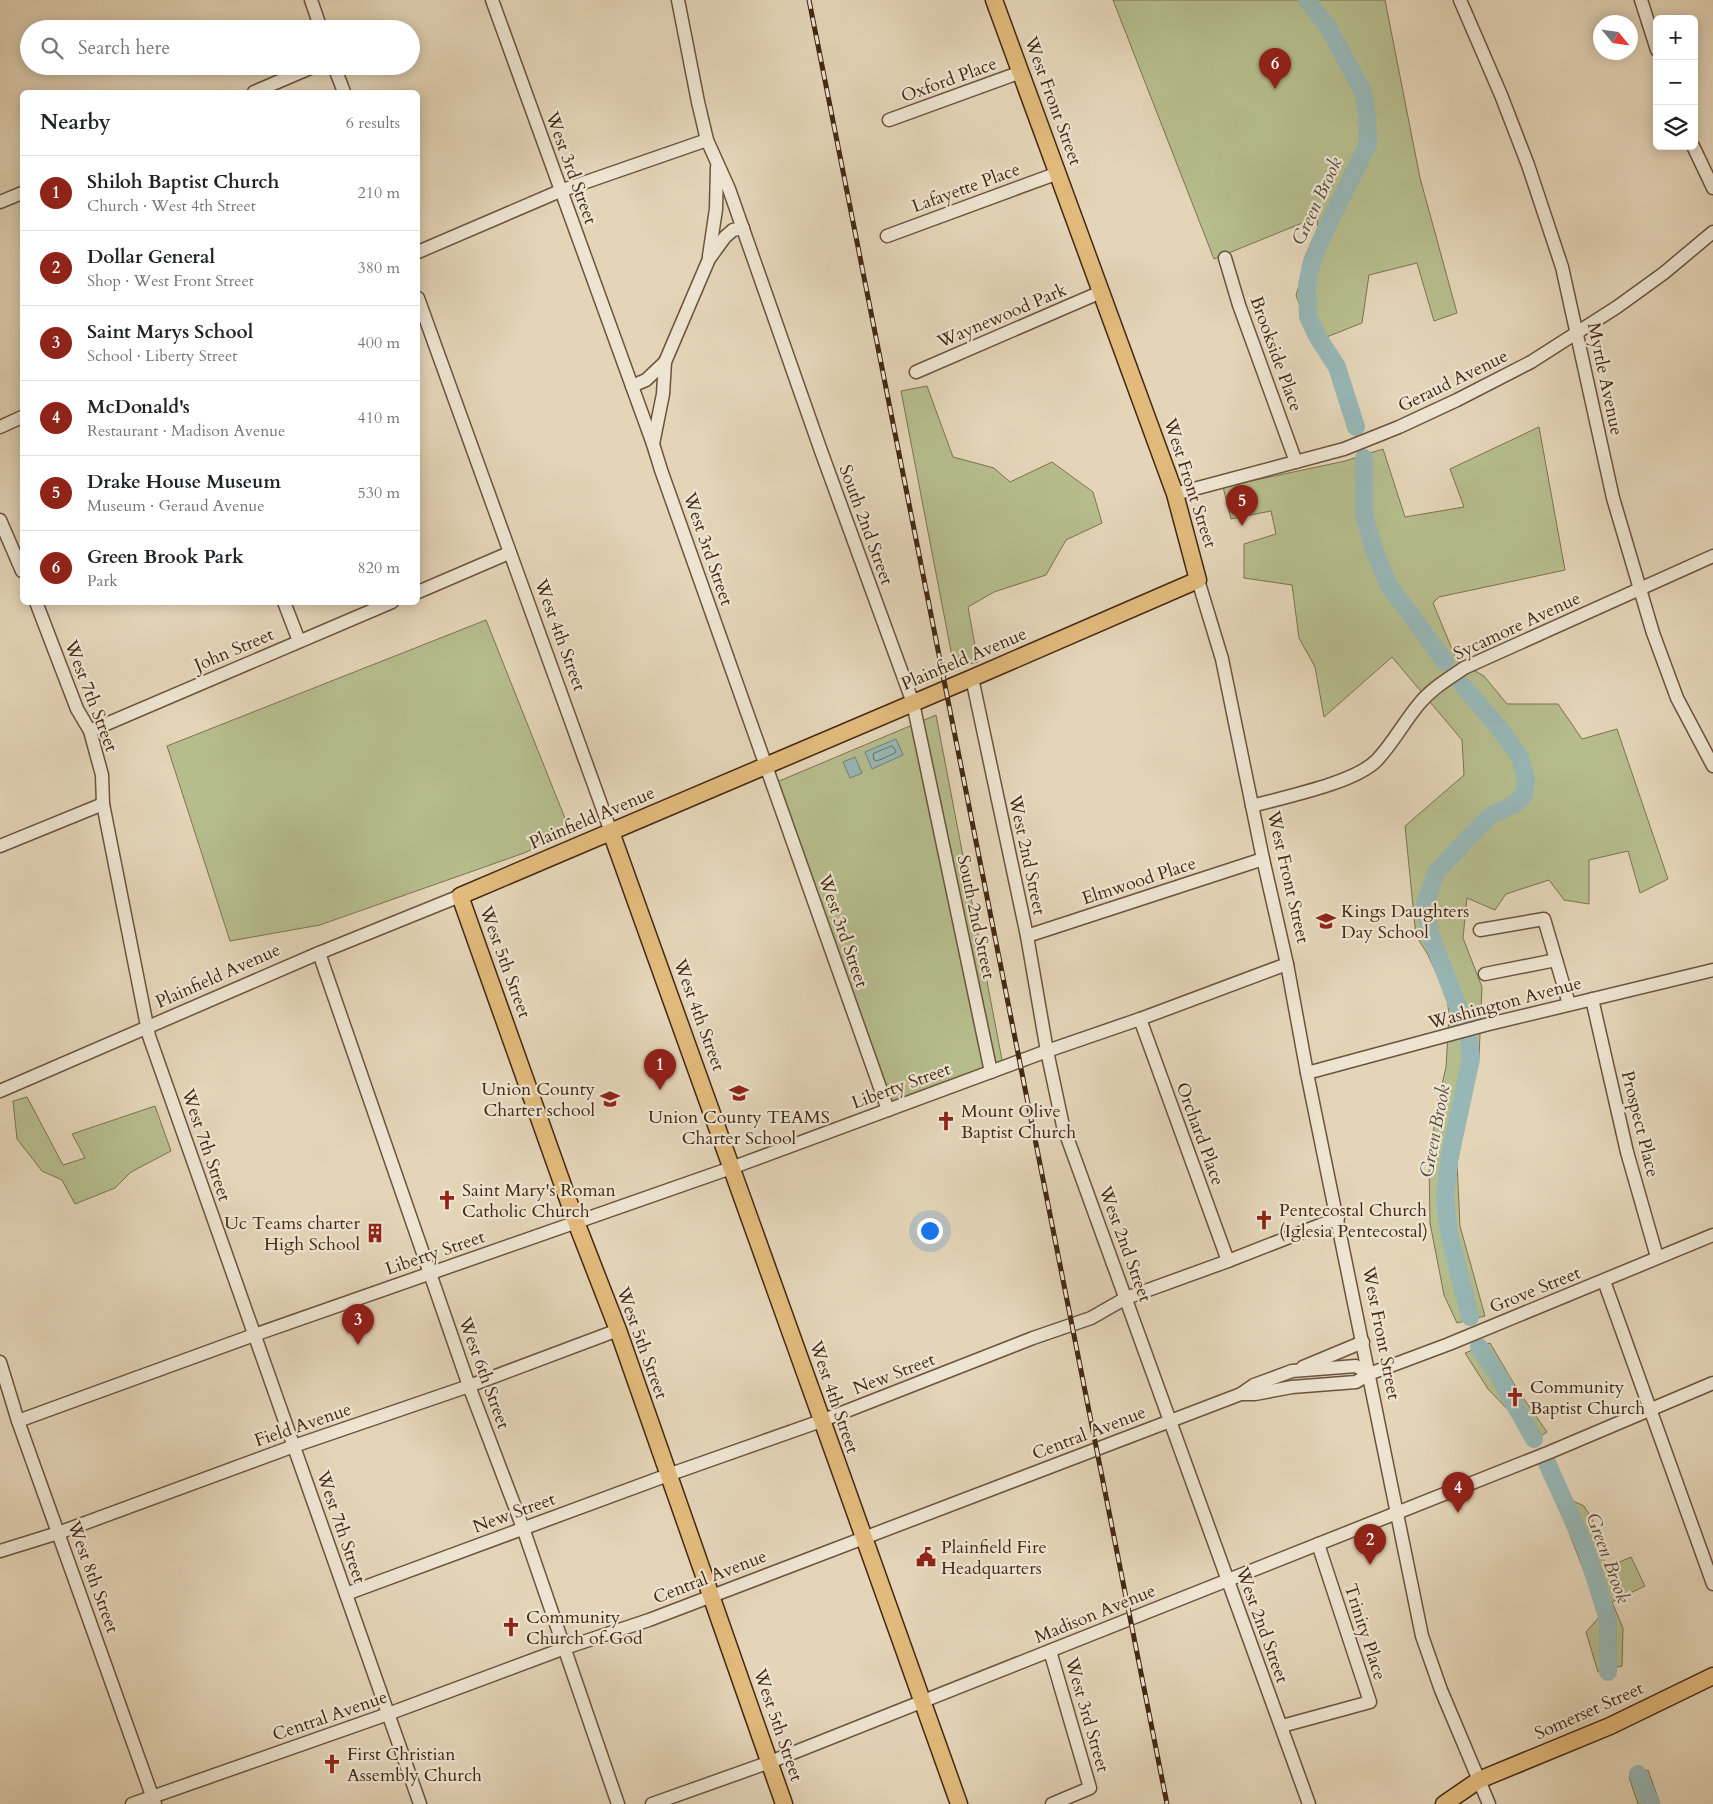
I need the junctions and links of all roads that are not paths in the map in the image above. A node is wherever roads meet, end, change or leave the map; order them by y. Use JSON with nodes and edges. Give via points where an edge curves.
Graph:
{"nodes":[{"id":1,"x":311,"y":0,"type":"edge"},
{"id":2,"x":492,"y":0,"type":"edge"},
{"id":3,"x":678,"y":0,"type":"edge"},
{"id":4,"x":994,"y":0,"type":"edge"},
{"id":5,"x":1460,"y":0,"type":"edge"},
{"id":6,"x":1641,"y":0,"type":"edge"},
{"id":7,"x":318,"y":20,"type":"edge"},
{"id":8,"x":1653,"y":38,"type":"edge"},
{"id":9,"x":1021,"y":72,"type":"junction"},
{"id":10,"x":294,"y":75,"type":"edge"},
{"id":11,"x":337,"y":75,"type":"edge"},
{"id":12,"x":259,"y":90,"type":"edge"},
{"id":13,"x":343,"y":90,"type":"edge"},
{"id":14,"x":889,"y":120,"type":"dead end"},
{"id":15,"x":707,"y":140,"type":"junction"},
{"id":16,"x":1695,"y":150,"type":"edge"},
{"id":17,"x":718,"y":164,"type":"junction"},
{"id":18,"x":1058,"y":172,"type":"junction"},
{"id":19,"x":1713,"y":188,"type":"edge"},
{"id":20,"x":560,"y":191,"type":"junction"},
{"id":21,"x":20,"y":193,"type":"edge"},
{"id":22,"x":0,"y":202,"type":"edge"},
{"id":23,"x":742,"y":228,"type":"junction"},
{"id":24,"x":1713,"y":232,"type":"edge"},
{"id":25,"x":886,"y":236,"type":"dead end"},
{"id":26,"x":420,"y":251,"type":"edge"},
{"id":27,"x":1225,"y":258,"type":"dead end"},
{"id":28,"x":709,"y":259,"type":"junction"},
{"id":29,"x":1102,"y":292,"type":"junction"},
{"id":30,"x":420,"y":304,"type":"edge"},
{"id":31,"x":1577,"y":334,"type":"junction"},
{"id":32,"x":665,"y":362,"type":"junction"},
{"id":33,"x":916,"y":372,"type":"dead end"},
{"id":34,"x":632,"y":386,"type":"junction"},
{"id":35,"x":20,"y":418,"type":"edge"},
{"id":36,"x":0,"y":427,"type":"edge"},
{"id":37,"x":654,"y":444,"type":"junction"},
{"id":38,"x":1296,"y":462,"type":"junction"},
{"id":39,"x":1176,"y":494,"type":"junction"},
{"id":40,"x":0,"y":520,"type":"edge"},
{"id":41,"x":509,"y":553,"type":"junction"},
{"id":42,"x":1713,"y":556,"type":"edge"},
{"id":43,"x":20,"y":566,"type":"edge"},
{"id":44,"x":1198,"y":580,"type":"junction"},
{"id":45,"x":1640,"y":588,"type":"junction"},
{"id":46,"x":420,"y":591,"type":"edge"},
{"id":47,"x":37,"y":605,"type":"edge"},
{"id":48,"x":285,"y":605,"type":"edge"},
{"id":49,"x":385,"y":605,"type":"edge"},
{"id":50,"x":299,"y":641,"type":"junction"},
{"id":51,"x":972,"y":678,"type":"junction"},
{"id":52,"x":913,"y":703,"type":"junction"},
{"id":53,"x":90,"y":731,"type":"junction"},
{"id":54,"x":766,"y":766,"type":"junction"},
{"id":55,"x":1713,"y":766,"type":"edge"},
{"id":56,"x":103,"y":804,"type":"junction"},
{"id":57,"x":1252,"y":806,"type":"junction"},
{"id":58,"x":611,"y":832,"type":"junction"},
{"id":59,"x":0,"y":846,"type":"edge"},
{"id":60,"x":1263,"y":859,"type":"junction"},
{"id":61,"x":460,"y":896,"type":"junction"},
{"id":62,"x":1480,"y":930,"type":"dead end"},
{"id":63,"x":1027,"y":936,"type":"junction"},
{"id":64,"x":319,"y":953,"type":"junction"},
{"id":65,"x":1556,"y":960,"type":"junction"},
{"id":66,"x":1287,"y":964,"type":"junction"},
{"id":67,"x":1713,"y":970,"type":"edge"},
{"id":68,"x":1485,"y":974,"type":"dead end"},
{"id":69,"x":1592,"y":999,"type":"junction"},
{"id":70,"x":1569,"y":1004,"type":"junction"},
{"id":71,"x":1140,"y":1019,"type":"junction"},
{"id":72,"x":147,"y":1029,"type":"junction"},
{"id":73,"x":1047,"y":1051,"type":"junction"},
{"id":74,"x":991,"y":1072,"type":"junction"},
{"id":75,"x":1307,"y":1073,"type":"junction"},
{"id":76,"x":0,"y":1091,"type":"edge"},
{"id":77,"x":888,"y":1110,"type":"junction"},
{"id":78,"x":733,"y":1167,"type":"junction"},
{"id":79,"x":1338,"y":1218,"type":"junction"},
{"id":80,"x":576,"y":1222,"type":"junction"},
{"id":81,"x":1713,"y":1235,"type":"edge"},
{"id":82,"x":1658,"y":1257,"type":"junction"},
{"id":83,"x":1228,"y":1262,"type":"junction"},
{"id":84,"x":430,"y":1274,"type":"junction"},
{"id":85,"x":1604,"y":1280,"type":"junction"},
{"id":86,"x":1126,"y":1298,"type":"junction"},
{"id":87,"x":618,"y":1330,"type":"junction"},
{"id":88,"x":254,"y":1335,"type":"junction"},
{"id":89,"x":1363,"y":1342,"type":"junction"},
{"id":90,"x":0,"y":1362,"type":"edge"},
{"id":91,"x":1292,"y":1371,"type":"junction"},
{"id":92,"x":1369,"y":1374,"type":"junction"},
{"id":93,"x":1713,"y":1383,"type":"edge"},
{"id":94,"x":469,"y":1386,"type":"junction"},
{"id":95,"x":1242,"y":1394,"type":"junction"},
{"id":96,"x":1650,"y":1408,"type":"junction"},
{"id":97,"x":1170,"y":1420,"type":"junction"},
{"id":98,"x":18,"y":1421,"type":"junction"},
{"id":99,"x":821,"y":1421,"type":"junction"},
{"id":100,"x":294,"y":1446,"type":"junction"},
{"id":101,"x":668,"y":1475,"type":"junction"},
{"id":102,"x":1397,"y":1513,"type":"junction"},
{"id":103,"x":523,"y":1528,"type":"junction"},
{"id":104,"x":58,"y":1533,"type":"junction"},
{"id":105,"x":863,"y":1537,"type":"junction"},
{"id":106,"x":1318,"y":1544,"type":"junction"},
{"id":107,"x":0,"y":1551,"type":"edge"},
{"id":108,"x":1227,"y":1580,"type":"junction"},
{"id":109,"x":1713,"y":1584,"type":"edge"},
{"id":110,"x":346,"y":1594,"type":"junction"},
{"id":111,"x":712,"y":1595,"type":"junction"},
{"id":112,"x":566,"y":1648,"type":"junction"},
{"id":113,"x":1050,"y":1651,"type":"junction"},
{"id":114,"x":1713,"y":1676,"type":"edge"},
{"id":115,"x":922,"y":1702,"type":"junction"},
{"id":116,"x":388,"y":1714,"type":"junction"},
{"id":117,"x":1282,"y":1726,"type":"junction"},
{"id":118,"x":770,"y":1762,"type":"junction"},
{"id":119,"x":1479,"y":1780,"type":"junction"},
{"id":120,"x":154,"y":1800,"type":"edge"},
{"id":121,"x":132,"y":1804,"type":"edge"},
{"id":122,"x":420,"y":1804,"type":"edge"},
{"id":123,"x":618,"y":1804,"type":"edge"},
{"id":124,"x":652,"y":1804,"type":"edge"},
{"id":125,"x":784,"y":1804,"type":"edge"},
{"id":126,"x":959,"y":1804,"type":"edge"},
{"id":127,"x":1052,"y":1804,"type":"edge"},
{"id":128,"x":1309,"y":1804,"type":"edge"},
{"id":129,"x":1444,"y":1804,"type":"edge"},
{"id":130,"x":1489,"y":1804,"type":"edge"}],
"edges":[{"from":1,"to":7,"type":"street"},
{"from":2,"to":20,"type":"street","name":"West 3rd Street"},
{"from":3,"to":15,"type":"street","name":"South 2nd Street"},
{"from":4,"to":9,"type":"main road","name":"West Front Street"},
{"from":5,"to":31,"type":"street","name":"Myrtle Avenue","via":[[1528,165],[1562,267]]},
{"from":6,"to":8,"type":"street"},
{"from":9,"to":14,"type":"street","name":"Oxford Place"},
{"from":9,"to":18,"type":"main road","name":"West Front Street"},
{"from":10,"to":12,"type":"street"},
{"from":11,"to":13,"type":"street"},
{"from":15,"to":17,"type":"street","name":"South 2nd Street"},
{"from":15,"to":20,"type":"street"},
{"from":16,"to":19,"type":"street"},
{"from":17,"to":23,"type":"street","name":"South 2nd Street"},
{"from":17,"to":28,"type":"street"},
{"from":18,"to":25,"type":"street","name":"Lafayette Place"},
{"from":18,"to":29,"type":"main road","name":"West Front Street"},
{"from":20,"to":26,"type":"street"},
{"from":20,"to":34,"type":"street","name":"West 3rd Street"},
{"from":21,"to":22,"type":"street"},
{"from":23,"to":28,"type":"street","via":[[725,237]]},
{"from":23,"to":52,"type":"street","name":"South 2nd Street"},
{"from":24,"to":31,"type":"street","name":"Geraud Avenue","via":[[1664,273]]},
{"from":27,"to":38,"type":"street","name":"Brookside Place"},
{"from":28,"to":32,"type":"street"},
{"from":29,"to":33,"type":"street","name":"Waynewood Park"},
{"from":29,"to":39,"type":"main road","name":"West Front Street"},
{"from":30,"to":41,"type":"street","name":"West 4th Street"},
{"from":31,"to":38,"type":"street","name":"Geraud Avenue","via":[[1456,400],[1344,449]]},
{"from":31,"to":45,"type":"street","name":"Myrtle Avenue","via":[[1613,498]]},
{"from":32,"to":34,"type":"street","via":[[646,380]]},
{"from":32,"to":37,"type":"street"},
{"from":34,"to":37,"type":"street","name":"West 3rd Street"},
{"from":35,"to":36,"type":"street"},
{"from":37,"to":54,"type":"street","name":"West 3rd Street"},
{"from":38,"to":39,"type":"street","name":"Geraud Avenue"},
{"from":39,"to":44,"type":"main road","name":"West Front Street"},
{"from":40,"to":43,"type":"street"},
{"from":41,"to":46,"type":"street"},
{"from":41,"to":58,"type":"street","name":"West 4th Street"},
{"from":42,"to":45,"type":"street","name":"Sycamore Avenue"},
{"from":44,"to":51,"type":"main road","name":"Plainfield Avenue"},
{"from":44,"to":57,"type":"street","name":"West Front Street","via":[[1222,659]]},
{"from":45,"to":55,"type":"street","name":"Myrtle Avenue","via":[[1652,633],[1678,698]]},
{"from":45,"to":57,"type":"street","name":"Sycamore Avenue","via":[[1464,668],[1420,703],[1377,760],[1367,768],[1308,791]]},
{"from":47,"to":53,"type":"street","name":"West 7th Street","via":[[77,709]]},
{"from":48,"to":50,"type":"street"},
{"from":49,"to":50,"type":"street","name":"John Street"},
{"from":50,"to":53,"type":"street","name":"John Street"},
{"from":51,"to":52,"type":"main road","name":"Plainfield Avenue"},
{"from":51,"to":63,"type":"street","name":"West 2nd Street"},
{"from":52,"to":54,"type":"main road","name":"Plainfield Avenue"},
{"from":52,"to":74,"type":"street","name":"South 2nd Street"},
{"from":53,"to":56,"type":"street","name":"West 7th Street","via":[[102,775]]},
{"from":54,"to":58,"type":"main road","name":"Plainfield Avenue"},
{"from":54,"to":77,"type":"street","name":"West 3rd Street"},
{"from":56,"to":59,"type":"street"},
{"from":56,"to":72,"type":"street","name":"West 7th Street"},
{"from":57,"to":60,"type":"street","name":"West Front Street"},
{"from":58,"to":61,"type":"main road","name":"Plainfield Avenue"},
{"from":58,"to":78,"type":"main road","name":"West 4th Street"},
{"from":60,"to":63,"type":"street","name":"Elmwood Place"},
{"from":60,"to":66,"type":"street","name":"West Front Street"},
{"from":61,"to":64,"type":"street","name":"Plainfield Avenue"},
{"from":61,"to":80,"type":"main road","name":"West 5th Street"},
{"from":62,"to":65,"type":"street","via":[[1544,919]]},
{"from":63,"to":73,"type":"street","name":"West 2nd Street"},
{"from":64,"to":72,"type":"street","name":"Plainfield Avenue"},
{"from":64,"to":84,"type":"street","name":"West 6th Street"},
{"from":65,"to":68,"type":"street"},
{"from":65,"to":70,"type":"street"},
{"from":66,"to":71,"type":"street","name":"Liberty Street"},
{"from":66,"to":75,"type":"street","name":"West Front Street"},
{"from":67,"to":69,"type":"street","name":"Washington Avenue"},
{"from":69,"to":70,"type":"street","name":"Washington Avenue"},
{"from":69,"to":82,"type":"street","name":"Prospect Place","via":[[1626,1148]]},
{"from":70,"to":75,"type":"street","name":"Washington Avenue"},
{"from":71,"to":73,"type":"street","name":"Liberty Street"},
{"from":71,"to":83,"type":"street","name":"Orchard Place"},
{"from":72,"to":76,"type":"street","name":"Plainfield Avenue"},
{"from":72,"to":88,"type":"street","name":"West 7th Street"},
{"from":73,"to":74,"type":"street","name":"Liberty Street"},
{"from":73,"to":86,"type":"street","name":"West 2nd Street","via":[[1063,1126]]},
{"from":74,"to":77,"type":"street","name":"Liberty Street"},
{"from":75,"to":79,"type":"street","name":"West Front Street"},
{"from":77,"to":78,"type":"street","name":"Liberty Street"},
{"from":78,"to":80,"type":"street","name":"Liberty Street"},
{"from":78,"to":99,"type":"main road","name":"West 4th Street"},
{"from":79,"to":83,"type":"street","name":"New Street"},
{"from":79,"to":89,"type":"street","name":"West Front Street"},
{"from":80,"to":84,"type":"street","name":"Liberty Street"},
{"from":80,"to":87,"type":"main road","name":"West 5th Street"},
{"from":81,"to":82,"type":"street","name":"Grove Street"},
{"from":82,"to":85,"type":"street","name":"Grove Street"},
{"from":83,"to":86,"type":"street","name":"New Street"},
{"from":84,"to":88,"type":"street","name":"Liberty Street"},
{"from":84,"to":94,"type":"street","name":"West 6th Street"},
{"from":85,"to":92,"type":"street","name":"Grove Street"},
{"from":85,"to":96,"type":"street"},
{"from":86,"to":97,"type":"street","name":"West 2nd Street"},
{"from":86,"to":99,"type":"street","name":"New Street","via":[[1091,1318]]},
{"from":87,"to":94,"type":"street","name":"Field Avenue"},
{"from":87,"to":101,"type":"main road","name":"West 5th Street"},
{"from":88,"to":98,"type":"street","name":"Liberty Street"},
{"from":88,"to":100,"type":"street","name":"West 7th Street"},
{"from":89,"to":91,"type":"street"},
{"from":89,"to":92,"type":"street","name":"West Front Street"},
{"from":90,"to":98,"type":"street","name":"West 8th Street"},
{"from":91,"to":92,"type":"street","name":"Central Avenue","via":[[1356,1366]]},
{"from":91,"to":95,"type":"street","name":"Central Avenue","via":[[1254,1385]]},
{"from":92,"to":95,"type":"street","name":"Central Avenue","via":[[1356,1382]]},
{"from":92,"to":102,"type":"street","name":"West Front Street"},
{"from":93,"to":96,"type":"street","name":"Madison Avenue"},
{"from":94,"to":100,"type":"street","name":"Field Avenue"},
{"from":94,"to":103,"type":"street","name":"West 6th Street"},
{"from":95,"to":97,"type":"street","name":"Central Avenue"},
{"from":96,"to":102,"type":"street","name":"Madison Avenue"},
{"from":96,"to":109,"type":"street"},
{"from":97,"to":105,"type":"street","name":"Central Avenue"},
{"from":97,"to":108,"type":"street","name":"West 2nd Street"},
{"from":98,"to":104,"type":"street","name":"West 8th Street"},
{"from":99,"to":101,"type":"street","name":"New Street"},
{"from":99,"to":105,"type":"main road","name":"West 4th Street"},
{"from":100,"to":104,"type":"street","name":"Field Avenue"},
{"from":100,"to":110,"type":"street","name":"West 7th Street"},
{"from":101,"to":103,"type":"street","name":"New Street"},
{"from":101,"to":111,"type":"main road","name":"West 5th Street"},
{"from":102,"to":106,"type":"street","name":"Madison Avenue"},
{"from":102,"to":119,"type":"street","name":"West Front Street","via":[[1422,1636]]},
{"from":103,"to":110,"type":"street","name":"New Street"},
{"from":103,"to":112,"type":"street","name":"West 6th Street"},
{"from":104,"to":107,"type":"street","name":"Field Avenue"},
{"from":104,"to":120,"type":"street","name":"West 8th Street"},
{"from":105,"to":111,"type":"street","name":"Central Avenue"},
{"from":105,"to":115,"type":"main road","name":"West 4th Street"},
{"from":106,"to":108,"type":"street","name":"Madison Avenue"},
{"from":106,"to":117,"type":"street","name":"Trinity Place","via":[[1370,1702]]},
{"from":108,"to":113,"type":"street","name":"Madison Avenue"},
{"from":108,"to":117,"type":"street","name":"West 2nd Street"},
{"from":110,"to":116,"type":"street","name":"West 7th Street"},
{"from":111,"to":112,"type":"street","name":"Central Avenue"},
{"from":111,"to":118,"type":"main road","name":"West 5th Street"},
{"from":112,"to":116,"type":"street","name":"Central Avenue"},
{"from":112,"to":123,"type":"street","name":"West 6th Street"},
{"from":113,"to":115,"type":"street","name":"Madison Avenue"},
{"from":113,"to":127,"type":"street","name":"West 3rd Street","via":[[1090,1788]]},
{"from":114,"to":119,"type":"main road","name":"Somerset Street","via":[[1610,1726]]},
{"from":115,"to":118,"type":"street","name":"Madison Avenue"},
{"from":115,"to":126,"type":"main road","name":"West 4th Street"},
{"from":116,"to":120,"type":"street","name":"Central Avenue"},
{"from":116,"to":122,"type":"street","name":"West 7th Street"},
{"from":117,"to":128,"type":"street","name":"West 2nd Street"},
{"from":118,"to":124,"type":"street","name":"Madison Avenue"},
{"from":118,"to":125,"type":"main road","name":"West 5th Street"},
{"from":119,"to":129,"type":"main road","name":"Somerset Street"},
{"from":119,"to":130,"type":"street","name":"West Front Street"},
{"from":120,"to":121,"type":"street","name":"Central Avenue"}]}
